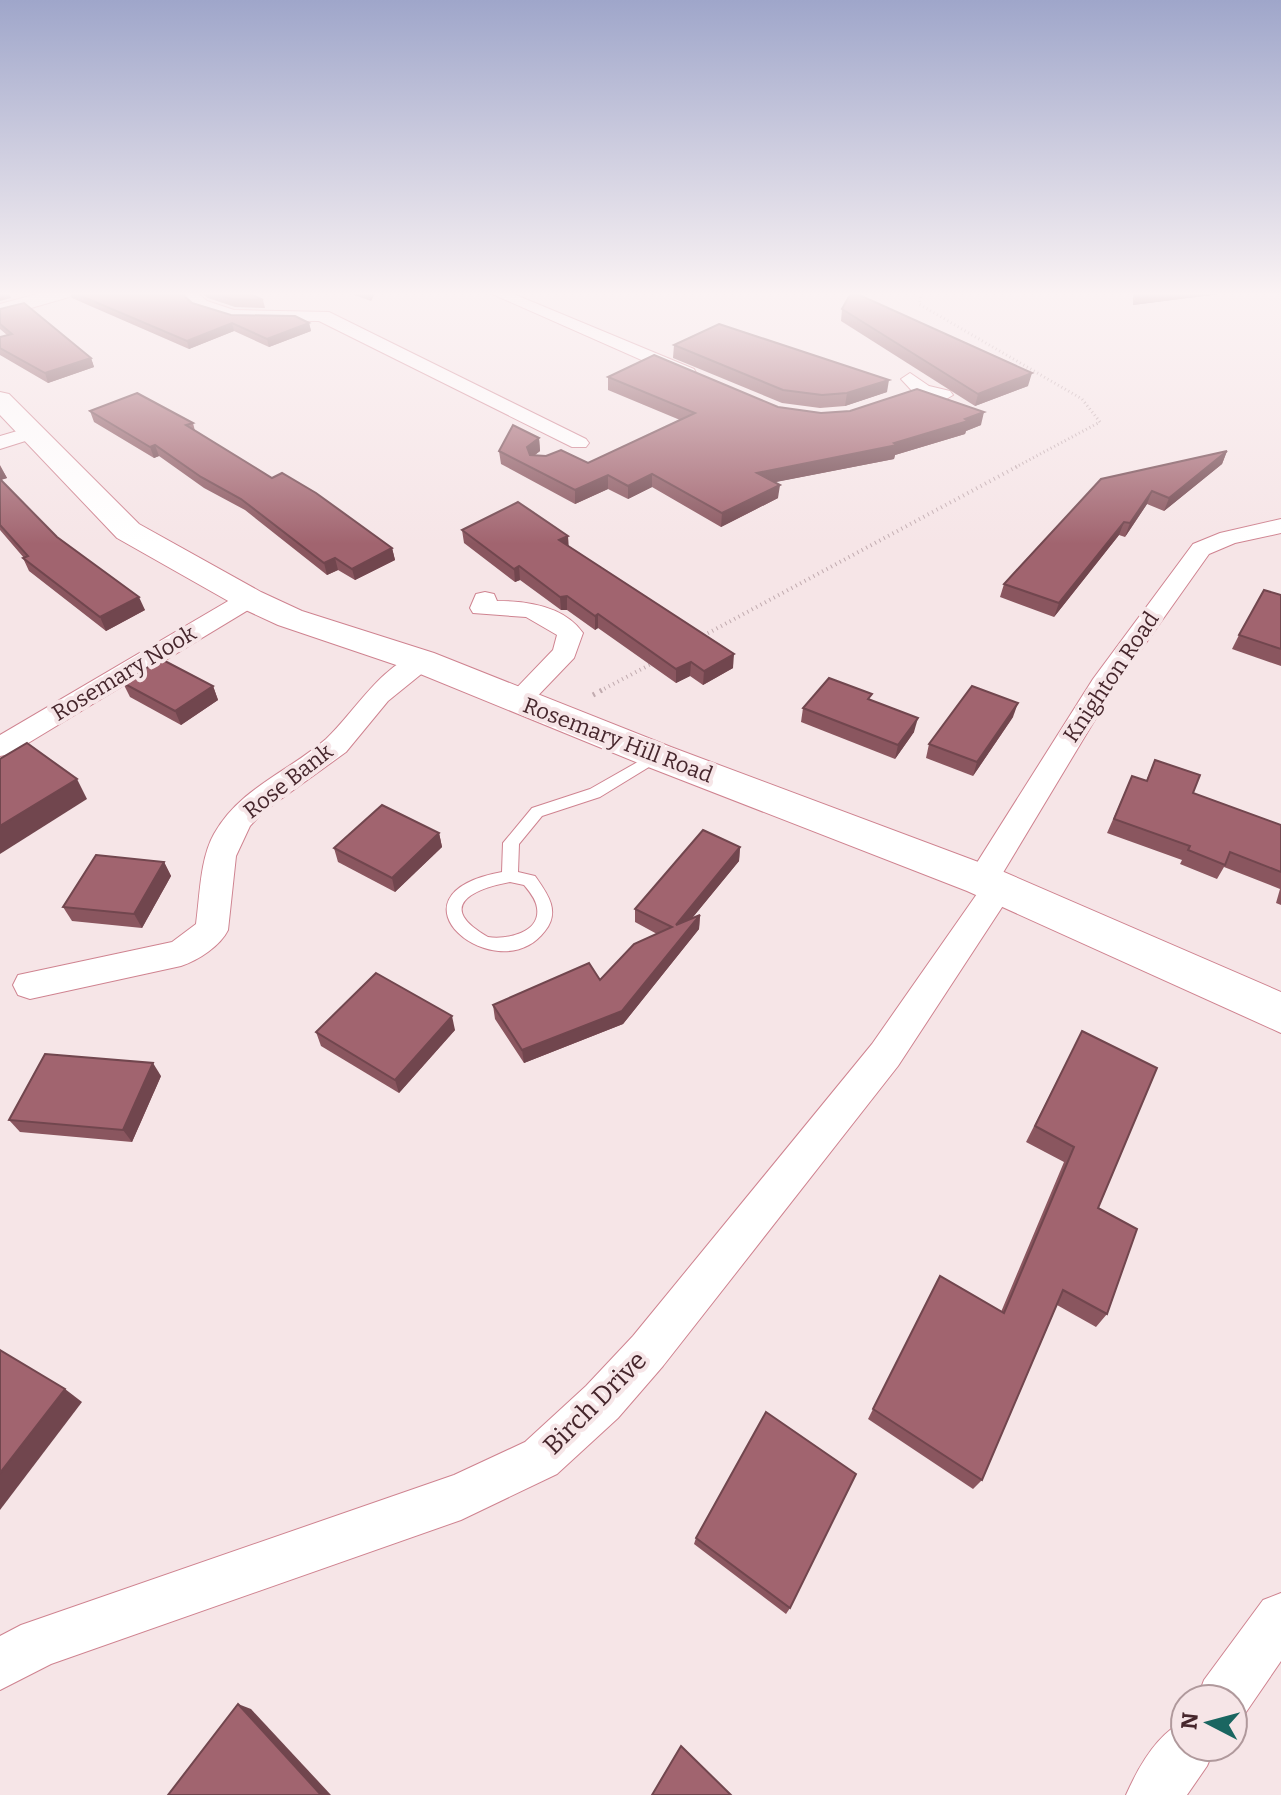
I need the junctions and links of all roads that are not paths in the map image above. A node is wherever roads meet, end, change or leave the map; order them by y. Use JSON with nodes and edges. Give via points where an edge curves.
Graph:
{"nodes":[{"id":1,"x":445,"y":377,"type":"edge"},
{"id":2,"x":696,"y":377,"type":"edge"},
{"id":3,"x":704,"y":380,"type":"edge"},
{"id":4,"x":913,"y":388,"type":"edge"},
{"id":5,"x":943,"y":395,"type":"edge"},
{"id":6,"x":0,"y":400,"type":"edge"},
{"id":7,"x":16,"y":438,"type":"edge"},
{"id":8,"x":553,"y":456,"type":"edge"},
{"id":9,"x":1281,"y":526,"type":"edge"},
{"id":10,"x":249,"y":599,"type":"junction"},
{"id":11,"x":485,"y":599,"type":"dead end"},
{"id":12,"x":421,"y":661,"type":"junction"},
{"id":13,"x":517,"y":701,"type":"junction"},
{"id":14,"x":0,"y":747,"type":"edge"},
{"id":15,"x":657,"y":756,"type":"junction"},
{"id":16,"x":510,"y":876,"type":"junction"},
{"id":17,"x":990,"y":884,"type":"junction"},
{"id":18,"x":30,"y":985,"type":"dead end"},
{"id":19,"x":1281,"y":1013,"type":"edge"},
{"id":20,"x":1281,"y":1618,"type":"edge"},
{"id":21,"x":0,"y":1664,"type":"edge"},
{"id":22,"x":1234,"y":1683,"type":"edge"},
{"id":23,"x":1177,"y":1763,"type":"edge"},
{"id":24,"x":1154,"y":1795,"type":"edge"}],
"edges":[{"from":1,"to":8,"type":"street","via":[[585,446]]},
{"from":2,"to":3,"type":"street"},
{"from":4,"to":5,"type":"street"},
{"from":6,"to":7,"type":"main road","name":"Rosemary Hill Road"},
{"from":7,"to":10,"type":"main road","name":"Rosemary Hill Road","via":[[128,531]]},
{"from":9,"to":17,"type":"street","name":"Knighton Road","via":[[1201,549],[1102,685]]},
{"from":10,"to":12,"type":"main road","name":"Rosemary Hill Road"},
{"from":10,"to":14,"type":"street","name":"Rosemary Nook"},
{"from":11,"to":13,"type":"street","via":[[482,608],[546,614],[570,633],[565,652]]},
{"from":12,"to":13,"type":"main road","name":"Rosemary Hill Road"},
{"from":12,"to":18,"type":"street","name":"Rose Bank","via":[[379,695],[336,745],[239,819],[221,856],[212,930],[181,953]]},
{"from":13,"to":15,"type":"main road","name":"Rosemary Hill Road"},
{"from":15,"to":16,"type":"lane","via":[[595,793],[537,812],[511,843]]},
{"from":15,"to":17,"type":"main road","name":"Rosemary Hill Road"},
{"from":16,"to":16,"type":"lane","via":[[461,892],[454,908],[457,921],[481,941],[516,942],[542,922],[545,907],[535,888],[529,880]]},
{"from":17,"to":19,"type":"main road","name":"Rosemary Hill Road"},
{"from":17,"to":21,"type":"street","name":"Birch Drive","via":[[875,1068],[648,1351],[541,1458],[461,1496],[39,1643]]},
{"from":20,"to":22,"type":"street"},
{"from":23,"to":24,"type":"street"}]}
